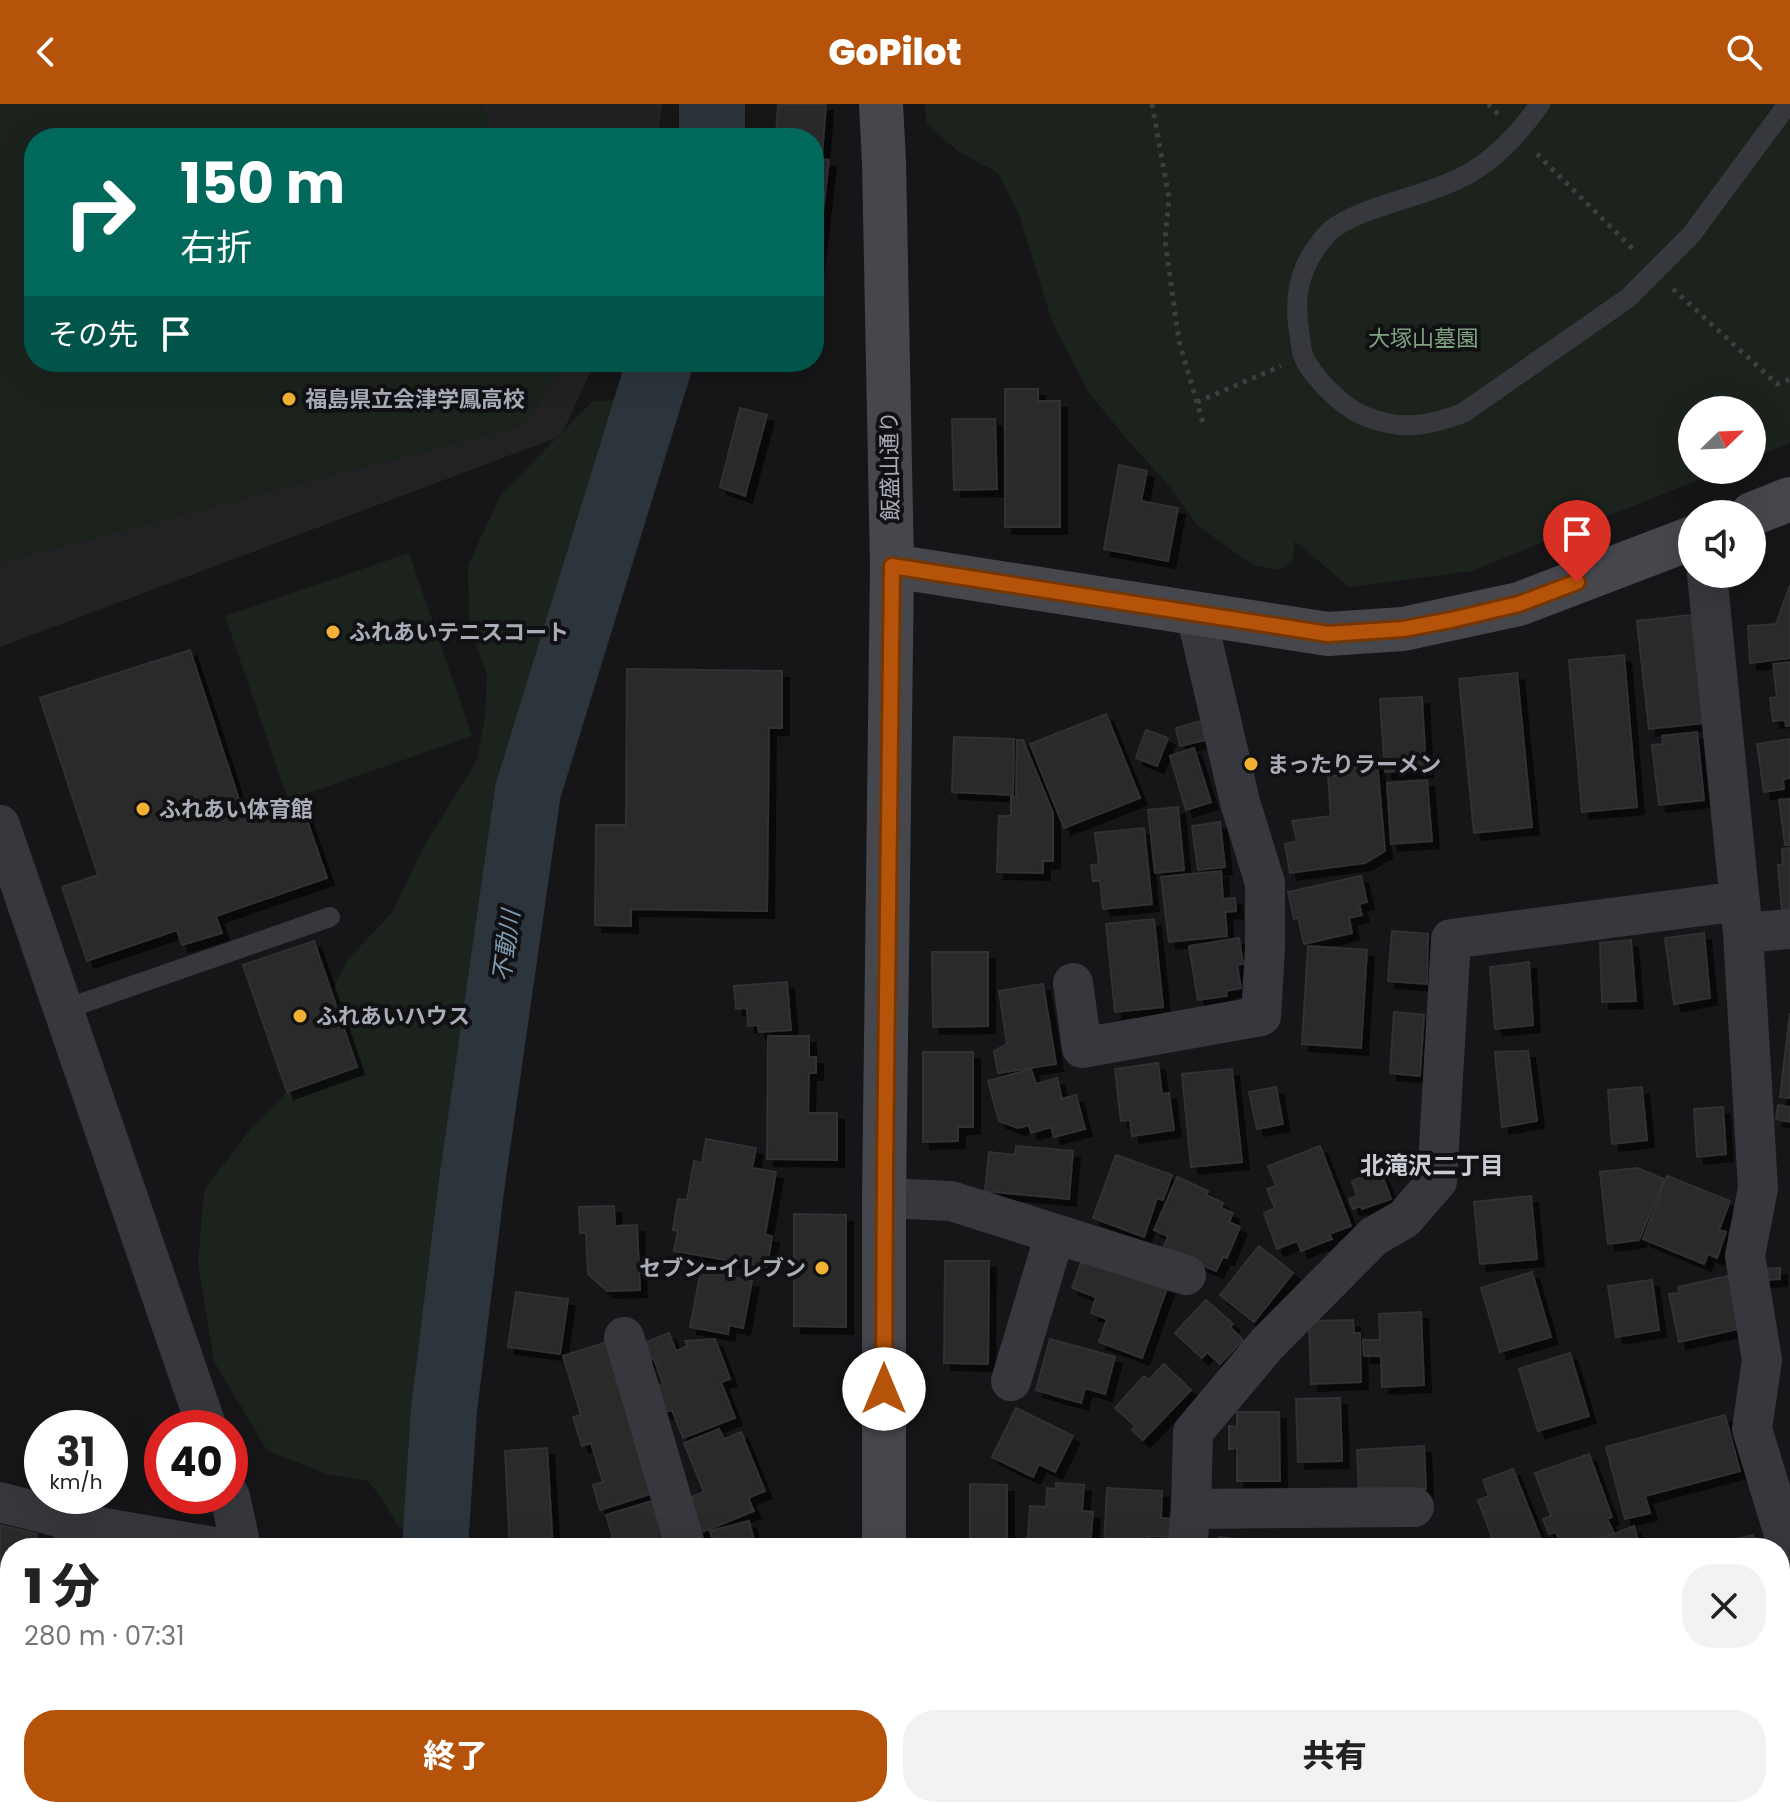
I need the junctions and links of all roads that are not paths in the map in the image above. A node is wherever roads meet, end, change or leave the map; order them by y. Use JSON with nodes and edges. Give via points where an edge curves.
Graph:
{"nodes":[{"id":1,"x":881,"y":104,"type":"edge"},
{"id":2,"x":1540,"y":104,"type":"edge"},
{"id":3,"x":1788,"y":104,"type":"edge"},
{"id":4,"x":1790,"y":499,"type":"edge"},
{"id":5,"x":1766,"y":508,"type":"edge"},
{"id":6,"x":1678,"y":543,"type":"edge"},
{"id":7,"x":892,"y":566,"type":"junction"},
{"id":8,"x":1708,"y":588,"type":"edge"},
{"id":9,"x":1196,"y":614,"type":"junction"},
{"id":10,"x":0,"y":825,"type":"edge"},
{"id":11,"x":330,"y":917,"type":"dead end"},
{"id":12,"x":1741,"y":917,"type":"junction"},
{"id":13,"x":1790,"y":929,"type":"edge"},
{"id":14,"x":1073,"y":983,"type":"dead end"},
{"id":15,"x":63,"y":1010,"type":"junction"},
{"id":16,"x":884,"y":1198,"type":"junction"},
{"id":17,"x":1055,"y":1234,"type":"junction"},
{"id":18,"x":1186,"y":1275,"type":"dead end"},
{"id":19,"x":624,"y":1337,"type":"dead end"},
{"id":20,"x":1776,"y":1358,"type":"edge"},
{"id":21,"x":1011,"y":1381,"type":"dead end"},
{"id":22,"x":201,"y":1410,"type":"edge"},
{"id":23,"x":0,"y":1502,"type":"edge"},
{"id":24,"x":1414,"y":1507,"type":"dead end"},
{"id":25,"x":1191,"y":1509,"type":"junction"},
{"id":26,"x":234,"y":1514,"type":"edge"},
{"id":27,"x":89,"y":1537,"type":"edge"},
{"id":28,"x":239,"y":1538,"type":"edge"},
{"id":29,"x":683,"y":1538,"type":"edge"},
{"id":30,"x":884,"y":1538,"type":"edge"},
{"id":31,"x":1188,"y":1538,"type":"edge"},
{"id":32,"x":1785,"y":1538,"type":"edge"}],
"edges":[{"from":1,"to":7,"type":"street","name":"飯盛山通り"},
{"from":2,"to":3,"type":"lane","via":[[1493,158],[1460,178],[1332,228],[1311,254],[1299,279],[1297,320],[1303,356],[1322,384],[1351,410],[1381,423],[1409,427],[1463,413],[1628,298],[1691,235]]},
{"from":4,"to":5,"type":"street"},
{"from":6,"to":9,"type":"street","via":[[1519,604],[1403,629],[1328,634]]},
{"from":7,"to":9,"type":"street"},
{"from":7,"to":16,"type":"street","name":"飯盛山通り"},
{"from":8,"to":12,"type":"street"},
{"from":9,"to":14,"type":"street","via":[[1240,802],[1265,883],[1261,1016],[1082,1048]]},
{"from":10,"to":15,"type":"street"},
{"from":11,"to":15,"type":"lane"},
{"from":12,"to":13,"type":"street"},
{"from":12,"to":20,"type":"street","via":[[1758,1188],[1745,1256]]},
{"from":12,"to":25,"type":"street","via":[[1451,939],[1437,1181],[1404,1219],[1374,1236],[1267,1344],[1193,1432]]},
{"from":15,"to":22,"type":"street"},
{"from":16,"to":17,"type":"street","via":[[951,1201]]},
{"from":16,"to":30,"type":"street","name":"飯盛山通り"},
{"from":17,"to":18,"type":"street"},
{"from":17,"to":21,"type":"street"},
{"from":19,"to":29,"type":"street"},
{"from":20,"to":32,"type":"street","via":[[1752,1429]]},
{"from":23,"to":27,"type":"street"},
{"from":24,"to":25,"type":"street"},
{"from":25,"to":31,"type":"street"},
{"from":26,"to":28,"type":"street"}]}
